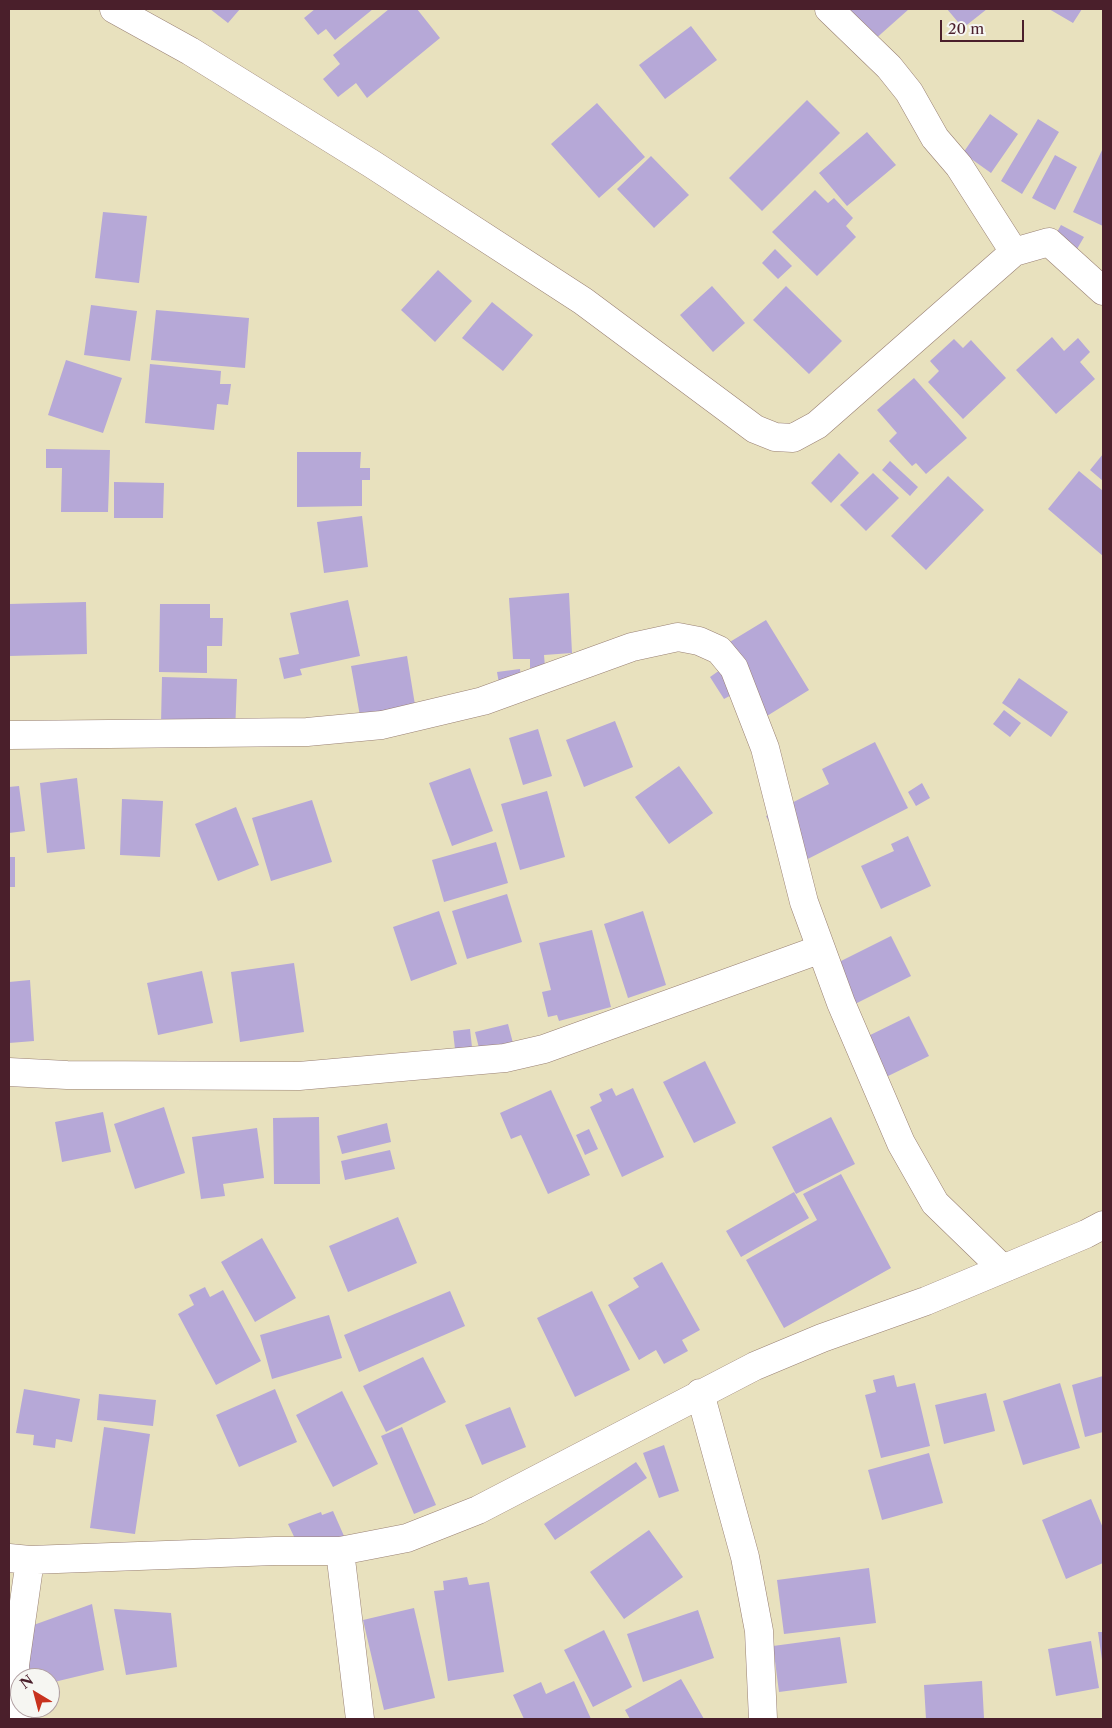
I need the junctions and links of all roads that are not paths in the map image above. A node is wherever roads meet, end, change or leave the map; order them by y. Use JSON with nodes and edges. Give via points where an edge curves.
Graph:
{"nodes":[{"id":1,"x":114,"y":9,"type":"edge"},
{"id":2,"x":829,"y":9,"type":"edge"},
{"id":3,"x":1014,"y":252,"type":"junction"},
{"id":4,"x":1103,"y":291,"type":"edge"},
{"id":5,"x":9,"y":735,"type":"edge"},
{"id":6,"x":821,"y":949,"type":"junction"},
{"id":7,"x":9,"y":1072,"type":"edge"},
{"id":8,"x":1103,"y":1225,"type":"edge"},
{"id":9,"x":1002,"y":1268,"type":"junction"},
{"id":10,"x":700,"y":1394,"type":"junction"},
{"id":11,"x":340,"y":1551,"type":"junction"},
{"id":12,"x":19,"y":1559,"type":"edge"},
{"id":13,"x":17,"y":1719,"type":"edge"},
{"id":14,"x":360,"y":1719,"type":"edge"},
{"id":15,"x":763,"y":1719,"type":"edge"}],
"edges":[{"from":1,"to":3,"type":"street","via":[[190,51],[381,169],[583,301],[755,429],[775,437],[793,438],[817,425]]},
{"from":2,"to":3,"type":"street","via":[[889,67],[909,92],[935,138],[959,166]]},
{"from":3,"to":4,"type":"street","via":[[1049,242]]},
{"from":5,"to":6,"type":"street","via":[[307,732],[382,725],[483,701],[632,647],[678,637],[700,641],[719,650],[734,668],[765,748],[804,902]]},
{"from":6,"to":7,"type":"street","via":[[544,1049],[505,1058],[299,1076],[68,1076]]},
{"from":6,"to":9,"type":"street","via":[[901,1143],[935,1203]]},
{"from":8,"to":9,"type":"street"},
{"from":9,"to":10,"type":"street","via":[[926,1301],[813,1342]]},
{"from":10,"to":11,"type":"street","via":[[478,1510],[407,1538]]},
{"from":10,"to":15,"type":"street","via":[[745,1557],[758,1622]]},
{"from":11,"to":12,"type":"street"},
{"from":11,"to":14,"type":"street"},
{"from":12,"to":13,"type":"street","via":[[15,1665]]}]}
